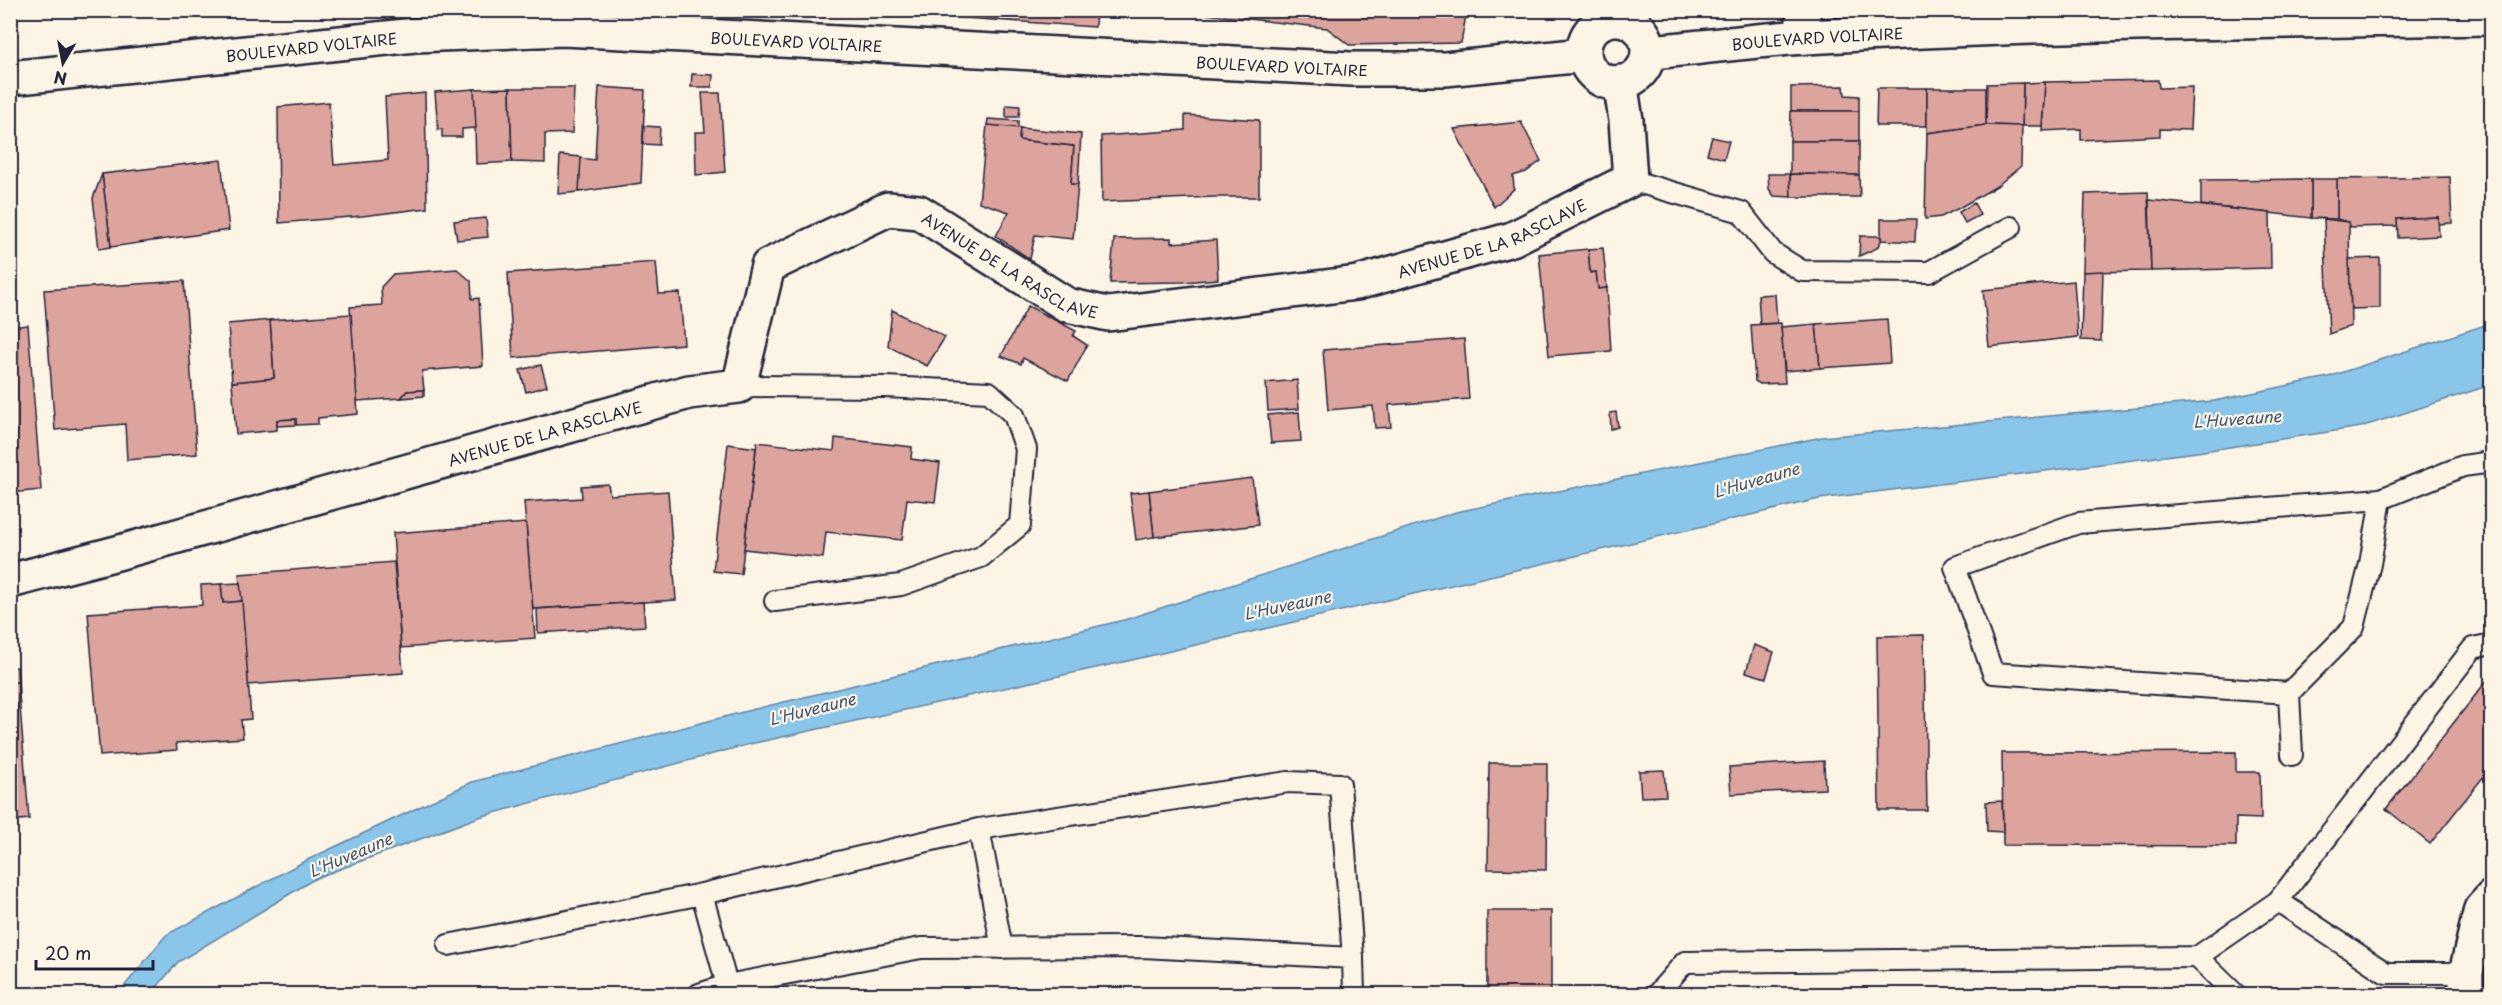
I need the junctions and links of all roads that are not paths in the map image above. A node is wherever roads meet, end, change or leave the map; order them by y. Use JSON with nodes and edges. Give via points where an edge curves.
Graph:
{"nodes":[{"id":1,"x":1610,"y":15,"type":"edge"},
{"id":2,"x":2376,"y":15,"type":"edge"},
{"id":3,"x":2492,"y":18,"type":"edge"},
{"id":4,"x":1803,"y":24,"type":"edge"},
{"id":5,"x":1648,"y":52,"type":"junction"},
{"id":6,"x":1584,"y":55,"type":"junction"},
{"id":7,"x":10,"y":78,"type":"edge"},
{"id":8,"x":1620,"y":82,"type":"junction"},
{"id":9,"x":1630,"y":180,"type":"junction"},
{"id":10,"x":2011,"y":227,"type":"dead end"},
{"id":11,"x":739,"y":386,"type":"junction"},
{"id":12,"x":2492,"y":462,"type":"edge"},
{"id":13,"x":2381,"y":499,"type":"junction"},
{"id":14,"x":10,"y":581,"type":"edge"},
{"id":15,"x":774,"y":601,"type":"dead end"},
{"id":16,"x":2492,"y":644,"type":"edge"},
{"id":17,"x":2289,"y":693,"type":"junction"},
{"id":18,"x":2292,"y":755,"type":"dead end"},
{"id":19,"x":979,"y":829,"type":"junction"},
{"id":20,"x":702,"y":894,"type":"junction"},
{"id":21,"x":2492,"y":897,"type":"edge"},
{"id":22,"x":2278,"y":900,"type":"junction"},
{"id":23,"x":448,"y":945,"type":"dead end"},
{"id":24,"x":1002,"y":948,"type":"junction"},
{"id":25,"x":2197,"y":957,"type":"junction"},
{"id":26,"x":1353,"y":958,"type":"junction"},
{"id":27,"x":2466,"y":984,"type":"edge"},
{"id":28,"x":728,"y":990,"type":"edge"},
{"id":29,"x":699,"y":994,"type":"edge"},
{"id":30,"x":1354,"y":994,"type":"edge"},
{"id":31,"x":1657,"y":994,"type":"edge"},
{"id":32,"x":2235,"y":994,"type":"edge"}],
"edges":[{"from":1,"to":5,"type":"main road","via":[[1637,27]]},
{"from":1,"to":6,"type":"main road","via":[[1590,32]]},
{"from":2,"to":3,"type":"main road","name":"BOULEVARD VOLTAIRE"},
{"from":2,"to":4,"type":"main road","name":"BOULEVARD VOLTAIRE","via":[[1948,30]]},
{"from":4,"to":5,"type":"main road","name":"BOULEVARD VOLTAIRE"},
{"from":5,"to":8,"type":"main road","via":[[1639,72]]},
{"from":6,"to":7,"type":"main road","name":"BOULEVARD VOLTAIRE","via":[[1445,69],[1351,69],[563,29],[415,35]]},
{"from":6,"to":8,"type":"main road","via":[[1587,65],[1601,79]]},
{"from":8,"to":9,"type":"main road"},
{"from":9,"to":10,"type":"lane","via":[[1741,212],[1773,252],[1802,271],[1929,272]]},
{"from":9,"to":11,"type":"main road","name":"AVENUE DE LA RASCLAVE","via":[[1512,239],[1357,283],[1108,314],[1067,305],[919,212],[888,209],[768,266]]},
{"from":11,"to":14,"type":"main road","name":"AVENUE DE LA RASCLAVE","via":[[689,392]]},
{"from":11,"to":15,"type":"lane","via":[[989,392],[1014,415],[1026,449],[1020,525],[981,557],[901,585]]},
{"from":12,"to":13,"type":"lane","via":[[2463,466]]},
{"from":13,"to":17,"type":"lane","via":[[2354,627]]},
{"from":13,"to":17,"type":"lane","via":[[2078,523],[1955,567],[1993,673]]},
{"from":16,"to":22,"type":"lane","via":[[2473,648]]},
{"from":17,"to":18,"type":"lane"},
{"from":19,"to":20,"type":"lane"},
{"from":19,"to":24,"type":"lane"},
{"from":19,"to":26,"type":"lane","via":[[1288,782],[1340,784]]},
{"from":20,"to":23,"type":"lane"},
{"from":20,"to":28,"type":"lane"},
{"from":21,"to":27,"type":"main road","via":[[2481,909]]},
{"from":22,"to":25,"type":"lane"},
{"from":22,"to":27,"type":"lane","via":[[2386,973]]},
{"from":24,"to":26,"type":"lane","via":[[1143,947]]},
{"from":24,"to":28,"type":"lane","via":[[921,948]]},
{"from":25,"to":31,"type":"lane","via":[[1685,962]]},
{"from":25,"to":32,"type":"lane"},
{"from":26,"to":30,"type":"lane"},
{"from":28,"to":29,"type":"lane"}]}
